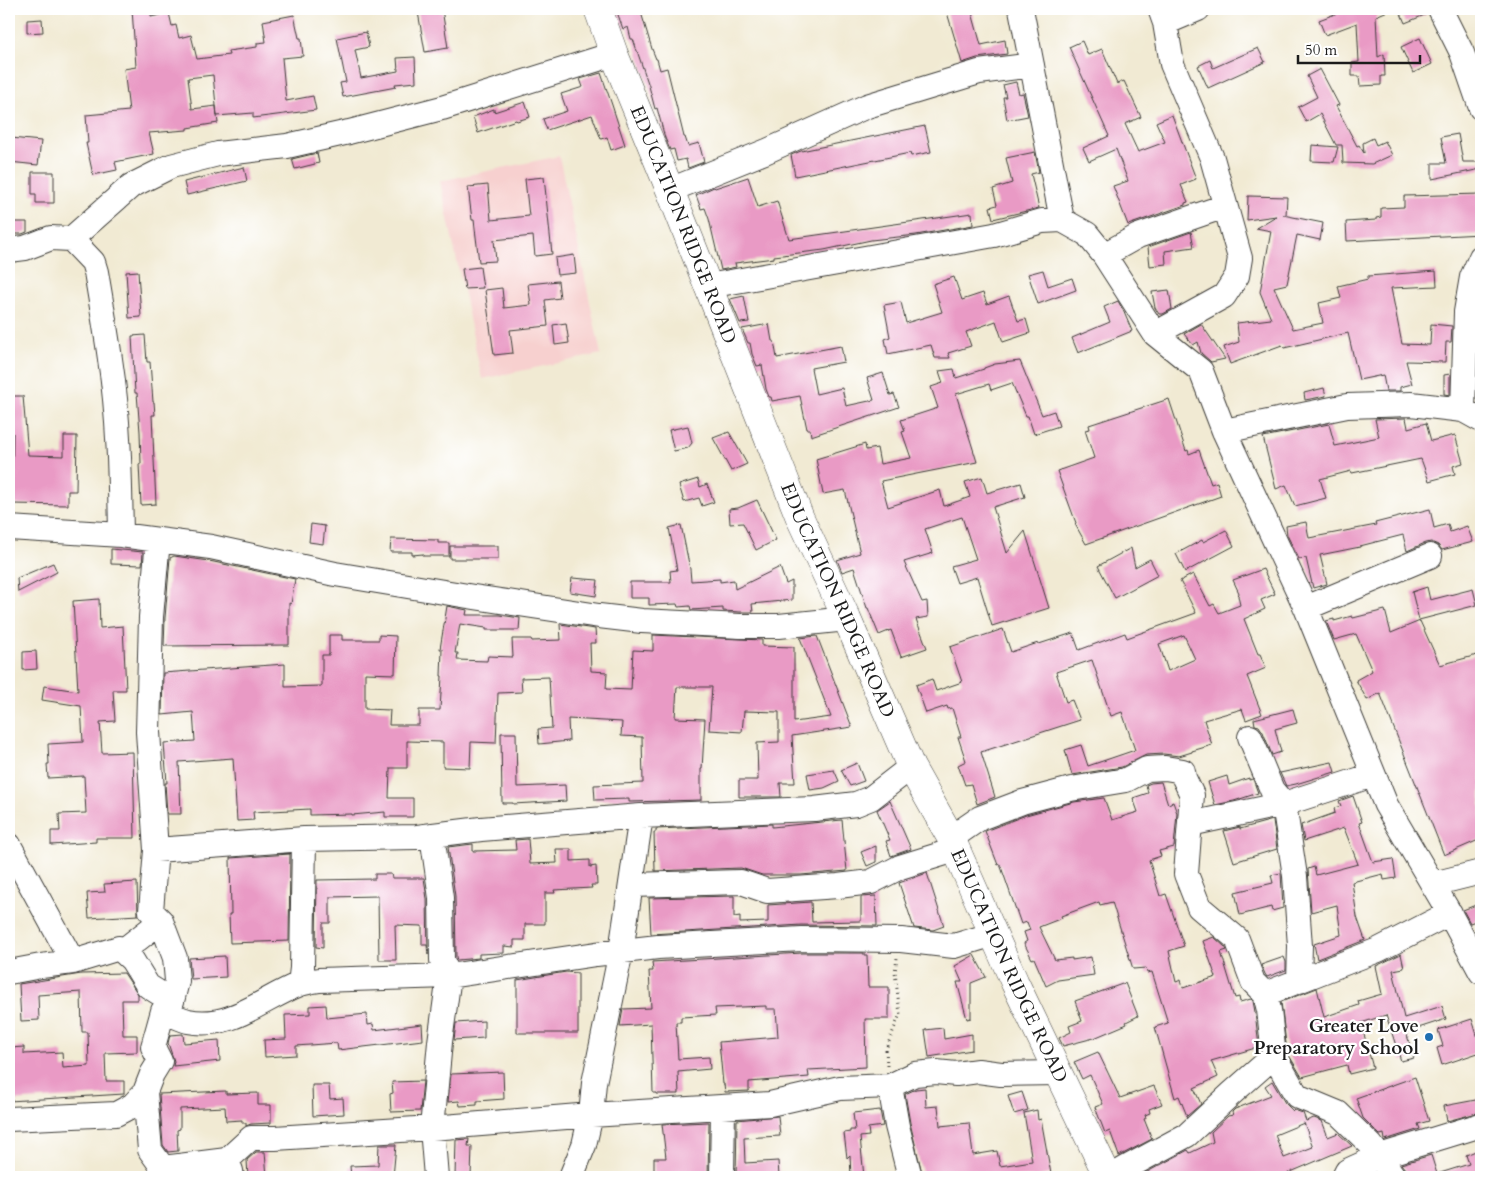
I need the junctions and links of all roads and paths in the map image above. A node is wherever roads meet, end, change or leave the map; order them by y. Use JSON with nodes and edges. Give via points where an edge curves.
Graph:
{"nodes":[{"id":1,"x":598,"y":9,"type":"edge"},
{"id":2,"x":1021,"y":9,"type":"edge"},
{"id":3,"x":1198,"y":9,"type":"edge"},
{"id":4,"x":1440,"y":9,"type":"edge"},
{"id":5,"x":1162,"y":16,"type":"edge"},
{"id":6,"x":614,"y":54,"type":"junction"},
{"id":7,"x":1032,"y":65,"type":"junction"},
{"id":8,"x":1481,"y":108,"type":"edge"},
{"id":9,"x":670,"y":190,"type":"junction"},
{"id":10,"x":1225,"y":206,"type":"junction"},
{"id":11,"x":1062,"y":220,"type":"junction"},
{"id":12,"x":89,"y":224,"type":"junction"},
{"id":13,"x":71,"y":239,"type":"junction"},
{"id":14,"x":9,"y":250,"type":"edge"},
{"id":15,"x":1104,"y":256,"type":"junction"},
{"id":16,"x":1481,"y":256,"type":"edge"},
{"id":17,"x":93,"y":262,"type":"junction"},
{"id":18,"x":708,"y":286,"type":"junction"},
{"id":19,"x":1155,"y":334,"type":"junction"},
{"id":20,"x":1472,"y":415,"type":"edge"},
{"id":21,"x":1224,"y":431,"type":"junction"},
{"id":22,"x":9,"y":528,"type":"edge"},
{"id":23,"x":121,"y":535,"type":"junction"},
{"id":24,"x":158,"y":540,"type":"junction"},
{"id":25,"x":1430,"y":556,"type":"dead end"},
{"id":26,"x":1306,"y":608,"type":"junction"},
{"id":27,"x":847,"y":619,"type":"junction"},
{"id":28,"x":1250,"y":737,"type":"dead end"},
{"id":29,"x":911,"y":767,"type":"junction"},
{"id":30,"x":1373,"y":775,"type":"junction"},
{"id":31,"x":1284,"y":804,"type":"junction"},
{"id":32,"x":641,"y":816,"type":"junction"},
{"id":33,"x":1190,"y":824,"type":"junction"},
{"id":34,"x":432,"y":835,"type":"junction"},
{"id":35,"x":304,"y":839,"type":"junction"},
{"id":36,"x":953,"y":844,"type":"junction"},
{"id":37,"x":9,"y":845,"type":"edge"},
{"id":38,"x":156,"y":850,"type":"junction"},
{"id":39,"x":1481,"y":872,"type":"edge"},
{"id":40,"x":1433,"y":884,"type":"junction"},
{"id":41,"x":631,"y":885,"type":"junction"},
{"id":42,"x":1450,"y":913,"type":"junction"},
{"id":43,"x":161,"y":921,"type":"junction"},
{"id":44,"x":994,"y":934,"type":"junction"},
{"id":45,"x":901,"y":940,"type":"junction"},
{"id":46,"x":119,"y":948,"type":"junction"},
{"id":47,"x":621,"y":951,"type":"junction"},
{"id":48,"x":73,"y":962,"type":"junction"},
{"id":49,"x":9,"y":972,"type":"edge"},
{"id":50,"x":1481,"y":972,"type":"edge"},
{"id":51,"x":449,"y":976,"type":"junction"},
{"id":52,"x":1299,"y":981,"type":"junction"},
{"id":53,"x":300,"y":984,"type":"junction"},
{"id":54,"x":1265,"y":994,"type":"junction"},
{"id":55,"x":168,"y":1006,"type":"junction"},
{"id":56,"x":1274,"y":1056,"type":"junction"},
{"id":57,"x":1058,"y":1073,"type":"junction"},
{"id":58,"x":890,"y":1086,"type":"junction"},
{"id":59,"x":145,"y":1092,"type":"junction"},
{"id":60,"x":723,"y":1107,"type":"junction"},
{"id":61,"x":591,"y":1114,"type":"junction"},
{"id":62,"x":9,"y":1119,"type":"edge"},
{"id":63,"x":1481,"y":1125,"type":"edge"},
{"id":64,"x":432,"y":1128,"type":"junction"},
{"id":65,"x":1380,"y":1156,"type":"junction"},
{"id":66,"x":229,"y":1168,"type":"edge"},
{"id":67,"x":436,"y":1177,"type":"edge"},
{"id":68,"x":571,"y":1177,"type":"edge"},
{"id":69,"x":722,"y":1177,"type":"edge"},
{"id":70,"x":910,"y":1177,"type":"edge"},
{"id":71,"x":1109,"y":1177,"type":"edge"},
{"id":72,"x":1344,"y":1177,"type":"edge"},
{"id":73,"x":1394,"y":1177,"type":"edge"}],
"edges":[{"from":1,"to":6,"type":"main road","name":"EDUCATION RIDGE ROAD"},
{"from":2,"to":7,"type":"street"},
{"from":3,"to":5,"type":"street"},
{"from":4,"to":8,"type":"street","via":[[1462,52]]},
{"from":5,"to":10,"type":"street","via":[[1172,64],[1212,158]]},
{"from":6,"to":9,"type":"main road","name":"EDUCATION RIDGE ROAD"},
{"from":6,"to":12,"type":"street","via":[[442,108],[349,132],[287,146],[218,154],[171,166],[131,186]]},
{"from":7,"to":9,"type":"street","via":[[979,72],[867,106]]},
{"from":7,"to":11,"type":"street"},
{"from":9,"to":18,"type":"main road","name":"EDUCATION RIDGE ROAD"},
{"from":10,"to":15,"type":"street","via":[[1138,236]]},
{"from":10,"to":19,"type":"street","via":[[1240,258],[1237,276],[1224,296]]},
{"from":11,"to":15,"type":"street","via":[[1087,234]]},
{"from":11,"to":18,"type":"street","via":[[1042,221],[994,236]]},
{"from":12,"to":13,"type":"street"},
{"from":12,"to":17,"type":"street"},
{"from":13,"to":14,"type":"street","via":[[51,238]]},
{"from":13,"to":17,"type":"street"},
{"from":15,"to":19,"type":"street"},
{"from":16,"to":20,"type":"street","via":[[1472,276],[1466,312]]},
{"from":17,"to":23,"type":"street","via":[[111,360],[119,453]]},
{"from":18,"to":27,"type":"main road","name":"EDUCATION RIDGE ROAD","via":[[800,518]]},
{"from":19,"to":21,"type":"street","via":[[1202,372]]},
{"from":20,"to":21,"type":"street","via":[[1411,404],[1347,406]]},
{"from":21,"to":26,"type":"street"},
{"from":22,"to":23,"type":"street"},
{"from":23,"to":24,"type":"street"},
{"from":24,"to":27,"type":"street","via":[[211,547],[344,576],[642,621],[779,626]]},
{"from":24,"to":38,"type":"street","via":[[150,617],[148,732]]},
{"from":25,"to":26,"type":"street"},
{"from":26,"to":30,"type":"street"},
{"from":27,"to":29,"type":"main road","name":"EDUCATION RIDGE ROAD"},
{"from":28,"to":31,"type":"street","via":[[1272,790]]},
{"from":29,"to":32,"type":"street","via":[[871,798],[856,804],[814,809]]},
{"from":29,"to":36,"type":"main road","name":"EDUCATION RIDGE ROAD"},
{"from":30,"to":31,"type":"street"},
{"from":30,"to":40,"type":"street","via":[[1386,805]]},
{"from":31,"to":33,"type":"street"},
{"from":31,"to":52,"type":"street","via":[[1295,876]]},
{"from":32,"to":34,"type":"street"},
{"from":32,"to":41,"type":"street"},
{"from":33,"to":36,"type":"street","via":[[1192,795],[1183,771],[1147,769],[1126,780],[1071,789],[980,818]]},
{"from":33,"to":54,"type":"street","via":[[1186,874],[1200,907],[1237,940],[1253,982]]},
{"from":34,"to":35,"type":"street"},
{"from":34,"to":51,"type":"street","via":[[441,898],[442,960]]},
{"from":35,"to":38,"type":"street"},
{"from":35,"to":53,"type":"street"},
{"from":36,"to":41,"type":"street","via":[[871,882],[767,890],[741,882]]},
{"from":36,"to":44,"type":"main road","name":"EDUCATION RIDGE ROAD"},
{"from":37,"to":48,"type":"street"},
{"from":38,"to":43,"type":"street","via":[[151,911]]},
{"from":39,"to":40,"type":"street"},
{"from":40,"to":42,"type":"street"},
{"from":41,"to":47,"type":"street"},
{"from":42,"to":50,"type":"street"},
{"from":42,"to":52,"type":"street","via":[[1378,950]]},
{"from":43,"to":46,"type":"street","via":[[124,950]]},
{"from":43,"to":55,"type":"street","via":[[175,958],[177,981]]},
{"from":44,"to":45,"type":"street","via":[[954,946]]},
{"from":44,"to":57,"type":"main road","name":"EDUCATION RIDGE ROAD"},
{"from":45,"to":47,"type":"street","via":[[786,940]]},
{"from":45,"to":58,"type":"path","via":[[895,972],[900,1014],[886,1049]]},
{"from":46,"to":48,"type":"street"},
{"from":46,"to":55,"type":"street"},
{"from":47,"to":51,"type":"street"},
{"from":47,"to":61,"type":"street"},
{"from":48,"to":49,"type":"street"},
{"from":51,"to":53,"type":"street","via":[[319,980]]},
{"from":51,"to":64,"type":"street"},
{"from":52,"to":54,"type":"street"},
{"from":53,"to":55,"type":"street","via":[[223,1021],[187,1021]]},
{"from":54,"to":56,"type":"street"},
{"from":55,"to":59,"type":"street","via":[[153,1046],[160,1061]]},
{"from":56,"to":65,"type":"street","via":[[1297,1096],[1338,1113]]},
{"from":56,"to":71,"type":"street","via":[[1188,1135]]},
{"from":57,"to":58,"type":"street","via":[[936,1072],[915,1074]]},
{"from":57,"to":71,"type":"main road","name":"EDUCATION RIDGE ROAD"},
{"from":58,"to":60,"type":"street","via":[[840,1088],[770,1104]]},
{"from":58,"to":70,"type":"street"},
{"from":59,"to":62,"type":"street","via":[[133,1105],[116,1114]]},
{"from":59,"to":66,"type":"street","via":[[150,1150],[163,1168]]},
{"from":60,"to":61,"type":"street"},
{"from":60,"to":69,"type":"street"},
{"from":61,"to":64,"type":"street"},
{"from":61,"to":68,"type":"street","via":[[584,1145]]},
{"from":63,"to":65,"type":"street"},
{"from":64,"to":66,"type":"street","via":[[251,1138]]},
{"from":64,"to":67,"type":"street"},
{"from":65,"to":72,"type":"street","via":[[1347,1171]]},
{"from":65,"to":73,"type":"street"}]}
